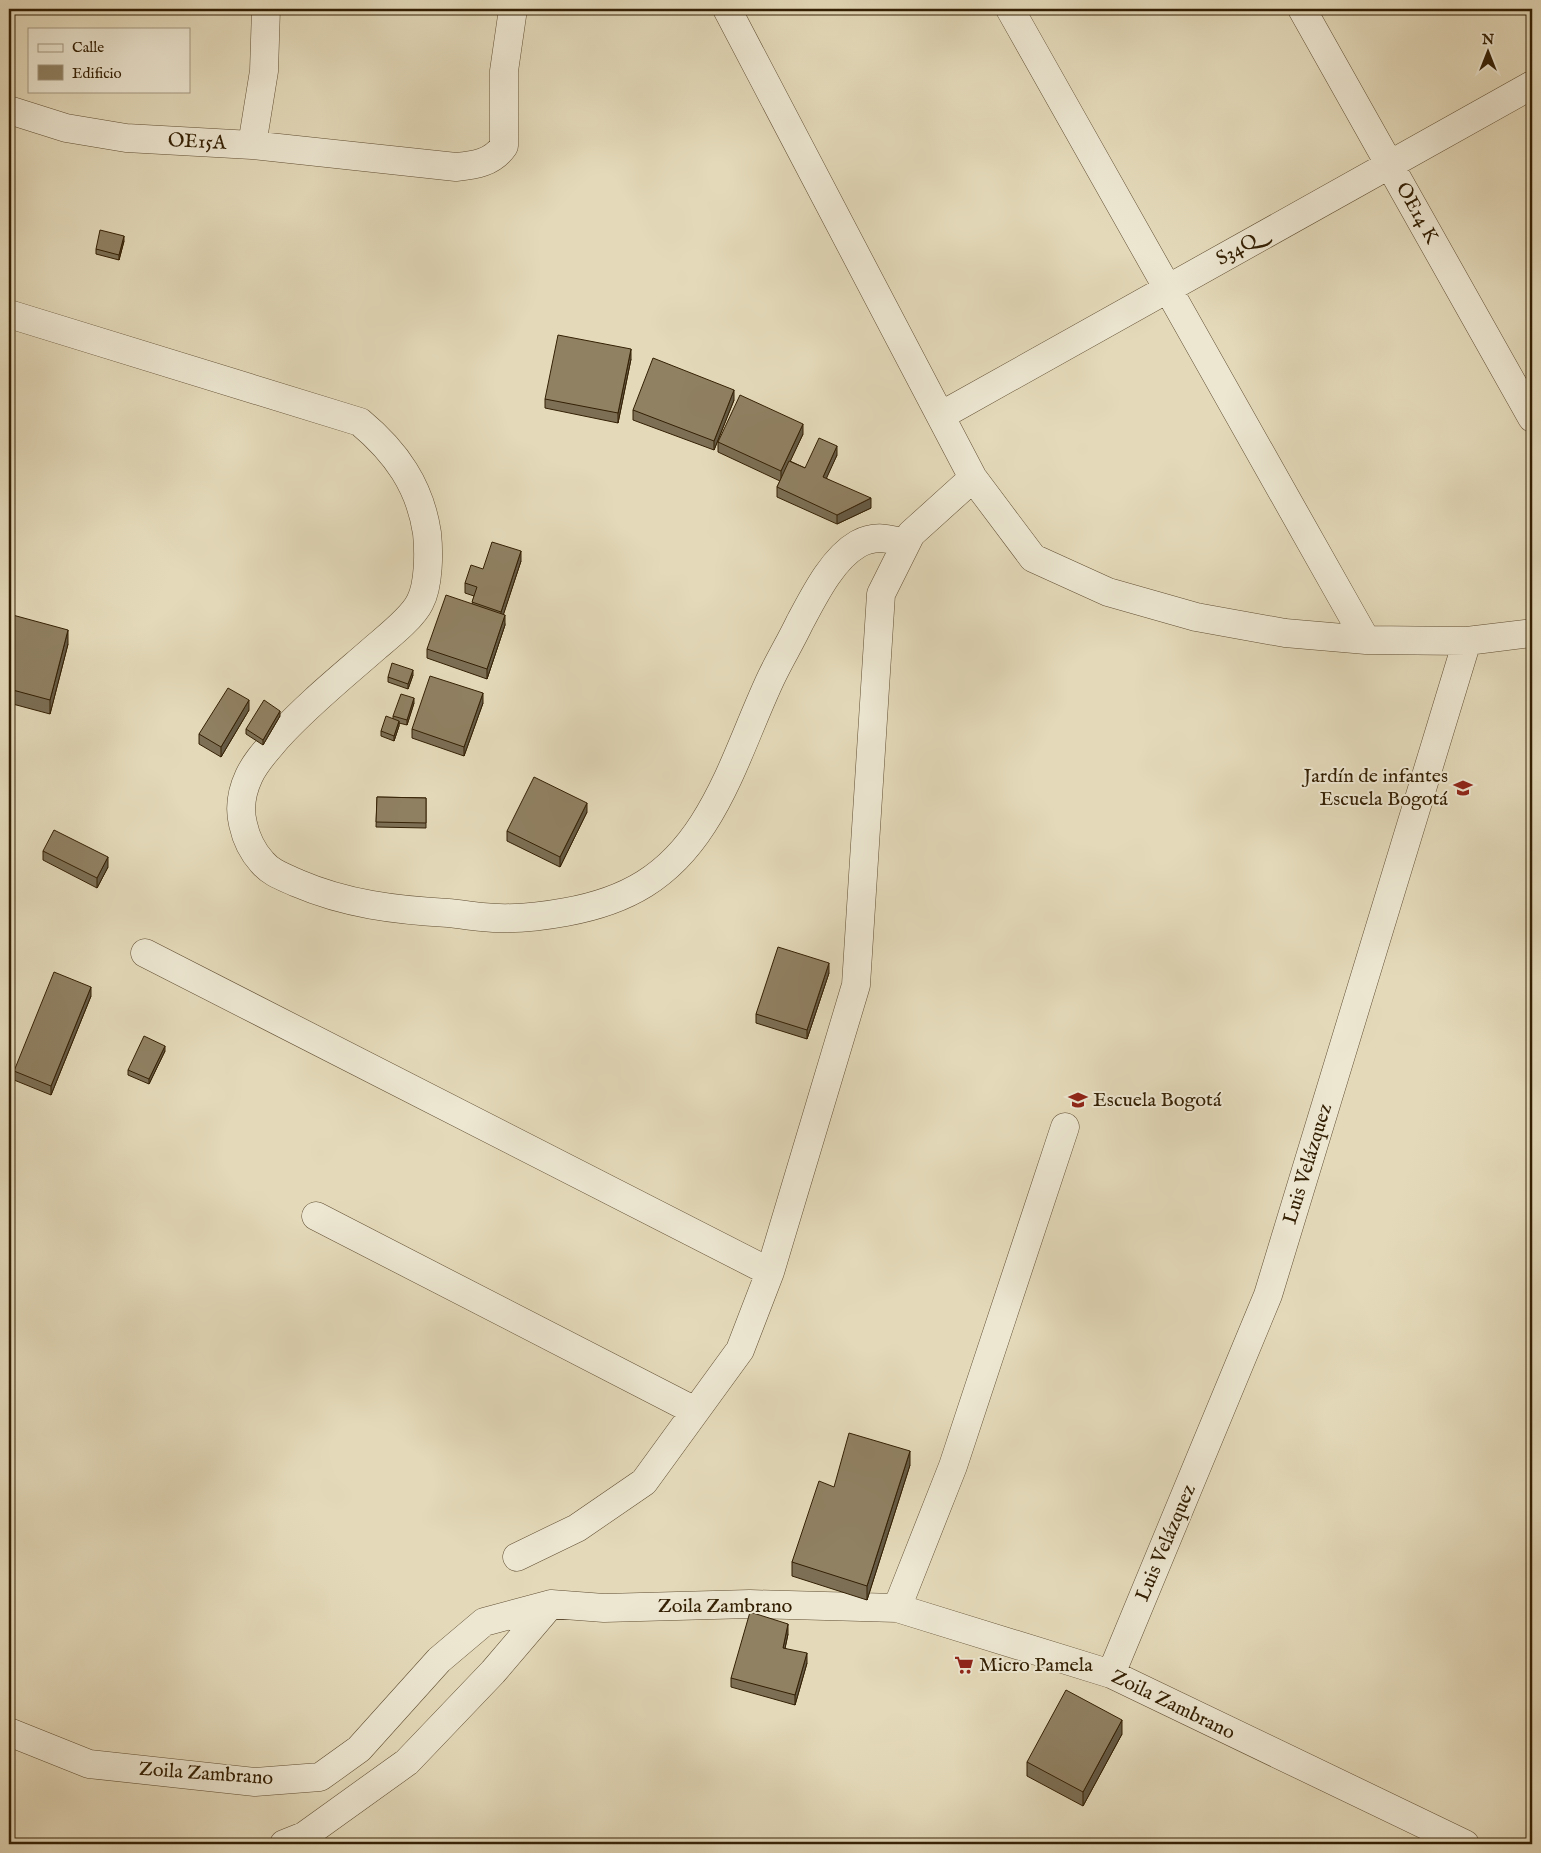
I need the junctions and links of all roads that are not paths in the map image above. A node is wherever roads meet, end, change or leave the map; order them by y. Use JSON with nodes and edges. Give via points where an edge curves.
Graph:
{"nodes":[{"id":1,"x":266,"y":9,"type":"edge"},
{"id":2,"x":513,"y":9,"type":"edge"},
{"id":3,"x":727,"y":9,"type":"edge"},
{"id":4,"x":1010,"y":9,"type":"edge"},
{"id":5,"x":1302,"y":9,"type":"edge"},
{"id":6,"x":1532,"y":85,"type":"edge"},
{"id":7,"x":9,"y":110,"type":"edge"},
{"id":8,"x":252,"y":145,"type":"junction"},
{"id":9,"x":1390,"y":164,"type":"junction"},
{"id":10,"x":1169,"y":288,"type":"junction"},
{"id":11,"x":9,"y":314,"type":"edge"},
{"id":12,"x":942,"y":415,"type":"junction"},
{"id":13,"x":1532,"y":418,"type":"edge"},
{"id":14,"x":973,"y":478,"type":"junction"},
{"id":15,"x":906,"y":544,"type":"junction"},
{"id":16,"x":1532,"y":633,"type":"edge"},
{"id":17,"x":1366,"y":640,"type":"junction"},
{"id":18,"x":1467,"y":641,"type":"junction"},
{"id":19,"x":145,"y":953,"type":"dead end"},
{"id":20,"x":1065,"y":1127,"type":"dead end"},
{"id":21,"x":316,"y":1216,"type":"dead end"},
{"id":22,"x":770,"y":1272,"type":"junction"},
{"id":23,"x":695,"y":1411,"type":"junction"},
{"id":24,"x":517,"y":1557,"type":"dead end"},
{"id":25,"x":551,"y":1604,"type":"junction"},
{"id":26,"x":897,"y":1608,"type":"junction"},
{"id":27,"x":1111,"y":1674,"type":"junction"},
{"id":28,"x":9,"y":1732,"type":"edge"},
{"id":29,"x":284,"y":1844,"type":"edge"},
{"id":30,"x":1465,"y":1844,"type":"edge"}],
"edges":[{"from":1,"to":8,"type":"street","name":"OE15A","via":[[264,71]]},
{"from":2,"to":8,"type":"street","via":[[504,71],[504,146],[498,154],[479,165],[456,167]]},
{"from":3,"to":12,"type":"street"},
{"from":4,"to":10,"type":"street"},
{"from":5,"to":9,"type":"street","name":"OE14 K"},
{"from":6,"to":9,"type":"street","name":"S34Q"},
{"from":7,"to":8,"type":"street","name":"OE15A","via":[[66,128],[126,138]]},
{"from":9,"to":10,"type":"street","name":"S34Q"},
{"from":9,"to":13,"type":"street","name":"OE14 K"},
{"from":10,"to":12,"type":"street","name":"S34Q"},
{"from":10,"to":17,"type":"street"},
{"from":11,"to":15,"type":"street","via":[[360,422],[402,463],[416,489],[425,517],[429,546],[427,575],[420,602],[392,634],[301,712],[259,759],[244,787],[242,802],[246,834],[262,863],[275,873],[315,891],[348,901],[416,912],[517,918],[551,915],[604,903],[652,880],[690,843],[705,820],[819,586],[858,544],[881,538]]},
{"from":12,"to":14,"type":"street"},
{"from":14,"to":15,"type":"street","via":[[911,534]]},
{"from":14,"to":17,"type":"street","via":[[1033,558],[1108,592],[1196,617],[1285,633]]},
{"from":15,"to":22,"type":"street","via":[[881,594],[856,985]]},
{"from":16,"to":18,"type":"street"},
{"from":17,"to":18,"type":"street"},
{"from":18,"to":27,"type":"street","name":"Luis Velázquez","via":[[1268,1295]]},
{"from":19,"to":22,"type":"street"},
{"from":20,"to":26,"type":"street","via":[[954,1466]]},
{"from":21,"to":23,"type":"street"},
{"from":22,"to":23,"type":"street","via":[[740,1350]]},
{"from":23,"to":24,"type":"street","via":[[644,1482],[577,1528]]},
{"from":25,"to":26,"type":"street","name":"Zoila Zambrano","via":[[604,1608],[750,1604]]},
{"from":25,"to":28,"type":"street","name":"Zoila Zambrano","via":[[484,1622],[439,1660],[359,1749],[320,1777],[255,1782],[89,1764]]},
{"from":25,"to":29,"type":"street","via":[[493,1672],[407,1762],[304,1836]]},
{"from":26,"to":27,"type":"street","name":"Zoila Zambrano"},
{"from":27,"to":30,"type":"street","name":"Zoila Zambrano"}]}
